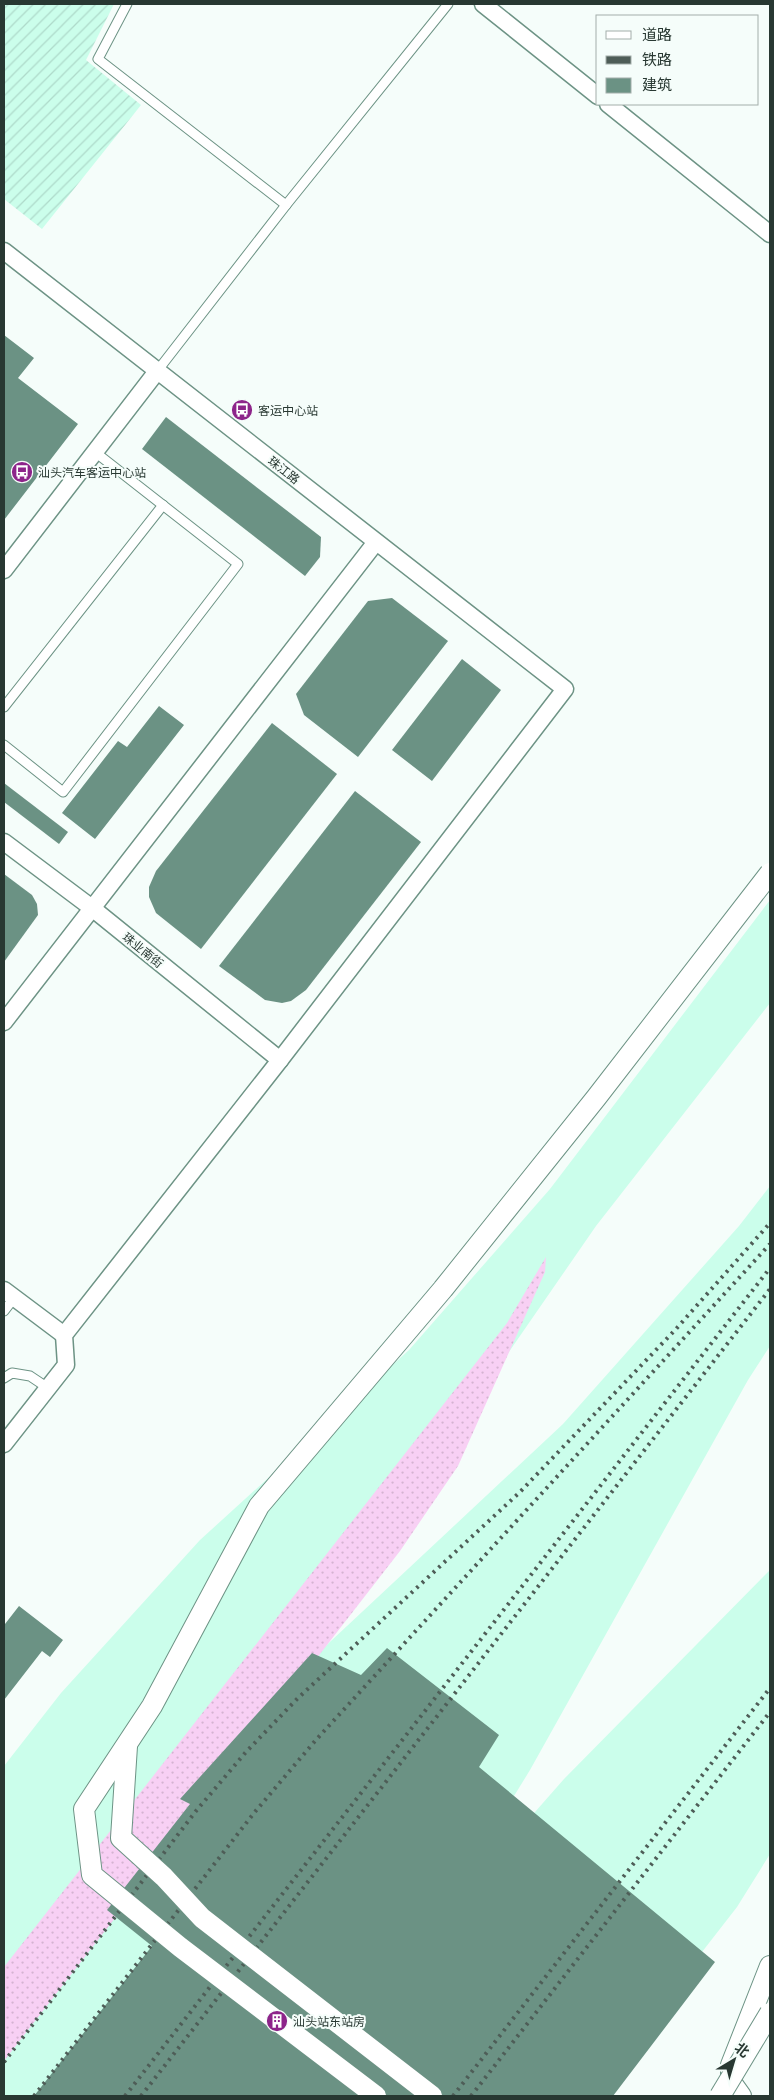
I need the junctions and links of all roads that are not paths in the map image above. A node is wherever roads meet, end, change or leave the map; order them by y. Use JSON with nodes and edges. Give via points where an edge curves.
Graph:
{"nodes":[{"id":1,"x":127,"y":4,"type":"edge"},
{"id":2,"x":448,"y":4,"type":"edge"},
{"id":3,"x":483,"y":4,"type":"edge"},
{"id":4,"x":596,"y":94,"type":"edge"},
{"id":5,"x":609,"y":105,"type":"edge"},
{"id":6,"x":286,"y":205,"type":"junction"},
{"id":7,"x":770,"y":234,"type":"edge"},
{"id":8,"x":5,"y":253,"type":"edge"},
{"id":9,"x":158,"y":370,"type":"junction"},
{"id":10,"x":95,"y":452,"type":"junction"},
{"id":11,"x":163,"y":505,"type":"junction"},
{"id":12,"x":376,"y":542,"type":"junction"},
{"id":13,"x":4,"y":570,"type":"edge"},
{"id":14,"x":4,"y":707,"type":"edge"},
{"id":15,"x":4,"y":745,"type":"edge"},
{"id":16,"x":4,"y":842,"type":"edge"},
{"id":17,"x":770,"y":873,"type":"edge"},
{"id":18,"x":92,"y":908,"type":"junction"},
{"id":19,"x":4,"y":1022,"type":"edge"},
{"id":20,"x":280,"y":1060,"type":"junction"},
{"id":21,"x":9,"y":1294,"type":"edge"},
{"id":22,"x":4,"y":1311,"type":"edge"},
{"id":23,"x":64,"y":1334,"type":"junction"},
{"id":24,"x":4,"y":1378,"type":"edge"},
{"id":25,"x":48,"y":1388,"type":"junction"},
{"id":26,"x":4,"y":1444,"type":"edge"},
{"id":27,"x":127,"y":1744,"type":"junction"},
{"id":28,"x":770,"y":1966,"type":"edge"},
{"id":29,"x":770,"y":2012,"type":"edge"},
{"id":30,"x":376,"y":2096,"type":"edge"},
{"id":31,"x":432,"y":2096,"type":"edge"},
{"id":32,"x":720,"y":2096,"type":"edge"},
{"id":33,"x":741,"y":2096,"type":"edge"}],
"edges":[{"from":1,"to":6,"type":"lane","via":[[98,59]]},
{"from":2,"to":6,"type":"lane"},
{"from":3,"to":4,"type":"street"},
{"from":5,"to":7,"type":"street"},
{"from":6,"to":9,"type":"lane"},
{"from":8,"to":9,"type":"street","name":"珠江路"},
{"from":9,"to":10,"type":"street"},
{"from":9,"to":12,"type":"street","name":"珠江路"},
{"from":10,"to":11,"type":"lane"},
{"from":10,"to":13,"type":"street"},
{"from":11,"to":14,"type":"lane"},
{"from":11,"to":15,"type":"lane","via":[[238,564],[63,792]]},
{"from":12,"to":18,"type":"street"},
{"from":12,"to":20,"type":"street","name":"珠江路","via":[[565,689]]},
{"from":16,"to":18,"type":"street","name":"珠业南街"},
{"from":17,"to":27,"type":"street","bridge":true,"via":[[443,1289],[259,1506],[152,1706]]},
{"from":18,"to":19,"type":"street"},
{"from":18,"to":20,"type":"street","name":"珠业南街"},
{"from":20,"to":23,"type":"street"},
{"from":21,"to":22,"type":"lane"},
{"from":21,"to":23,"type":"street"},
{"from":23,"to":25,"type":"street","via":[[66,1365]]},
{"from":24,"to":25,"type":"lane","via":[[12,1373],[30,1376]]},
{"from":25,"to":26,"type":"street"},
{"from":27,"to":30,"type":"street","bridge":true,"via":[[84,1809],[92,1875],[180,1947]]},
{"from":27,"to":31,"type":"street","bridge":true,"via":[[121,1838],[202,1918]]},
{"from":28,"to":33,"type":"street","via":[[731,2065],[731,2082]]},
{"from":29,"to":32,"type":"street","bridge":true}]}
